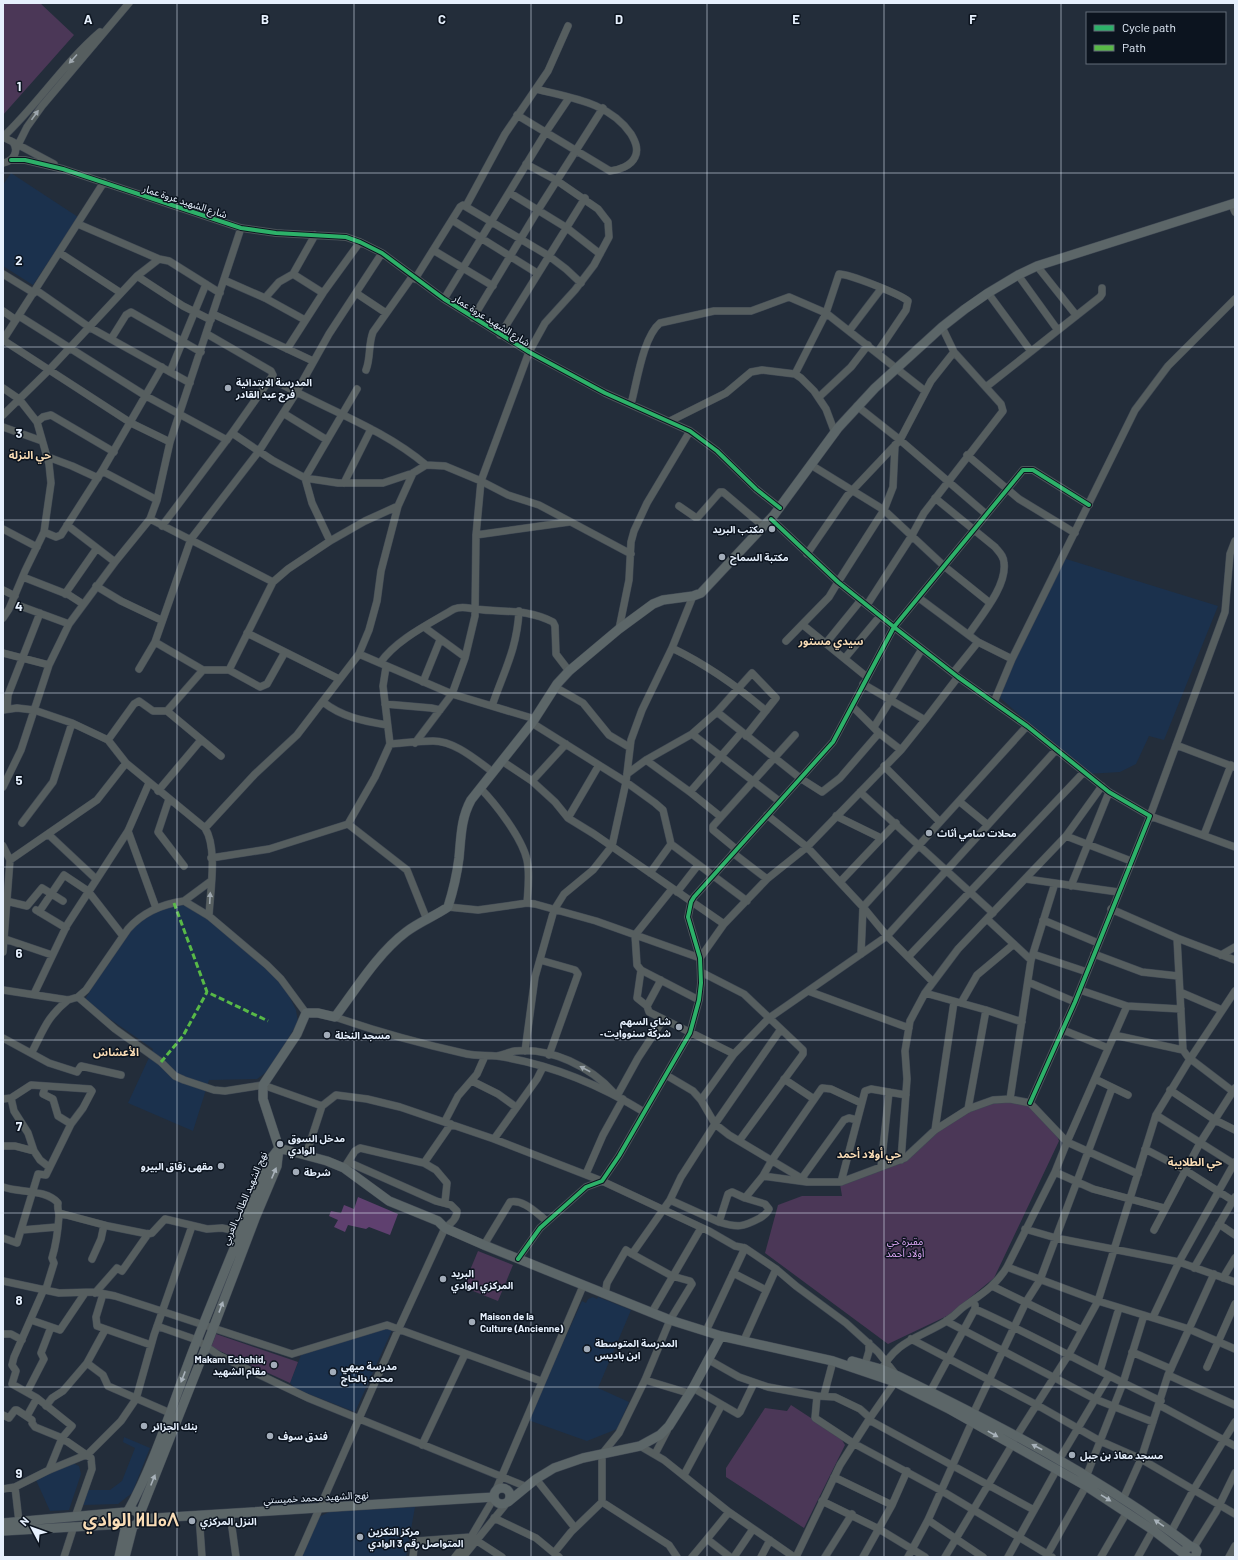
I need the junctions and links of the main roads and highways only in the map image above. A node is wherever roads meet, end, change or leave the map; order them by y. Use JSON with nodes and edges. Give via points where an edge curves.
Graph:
{"nodes":[{"id":1,"x":1234,"y":207,"type":"edge"},
{"id":2,"x":279,"y":1148,"type":"junction"},
{"id":3,"x":252,"y":1215,"type":"junction"},
{"id":4,"x":233,"y":1263,"type":"junction"},
{"id":5,"x":209,"y":1326,"type":"junction"},
{"id":6,"x":721,"y":1336,"type":"junction"},
{"id":7,"x":735,"y":1339,"type":"junction"},
{"id":8,"x":864,"y":1367,"type":"junction"},
{"id":9,"x":896,"y":1379,"type":"junction"},
{"id":10,"x":972,"y":1418,"type":"junction"},
{"id":11,"x":1086,"y":1481,"type":"junction"},
{"id":12,"x":527,"y":1487,"type":"junction"},
{"id":13,"x":507,"y":1489,"type":"junction"},
{"id":14,"x":494,"y":1495,"type":"junction"},
{"id":15,"x":507,"y":1503,"type":"junction"},
{"id":16,"x":127,"y":1512,"type":"junction"},
{"id":17,"x":139,"y":1517,"type":"junction"},
{"id":18,"x":75,"y":1521,"type":"junction"},
{"id":19,"x":3,"y":1523,"type":"edge"},
{"id":20,"x":128,"y":1525,"type":"junction"},
{"id":21,"x":3,"y":1531,"type":"edge"},
{"id":22,"x":1192,"y":1552,"type":"edge"},
{"id":23,"x":118,"y":1557,"type":"edge"},
{"id":24,"x":125,"y":1557,"type":"edge"},
{"id":25,"x":1207,"y":1557,"type":"edge"}],
"edges":[{"from":1,"to":2,"type":"main road","via":[[1037,266],[988,293],[942,327],[857,406],[771,519],[701,593],[659,602],[646,608],[569,671],[555,687],[534,721],[471,800],[464,815],[454,889],[448,907],[398,939],[362,979],[335,1017],[306,1012],[297,1034],[263,1085],[263,1099]]},
{"from":2,"to":3,"type":"main road","name":"نهج الشهيد الطالب العربي","via":[[277,1166]]},
{"from":2,"to":6,"type":"main road","via":[[346,1165],[380,1196],[438,1220],[445,1228],[583,1286],[670,1320]]},
{"from":3,"to":4,"type":"main road","name":"نهج الشهيد الطالب العربي"},
{"from":3,"to":4,"type":"main road","name":"نهج الشهيد الطالب العربي","via":[[242,1232]]},
{"from":4,"to":5,"type":"main road","name":"نهج الشهيد الطالب العربي"},
{"from":5,"to":16,"type":"main road","name":"نهج الشهيد الطالب العربي","one_way":true,"via":[[197,1340],[170,1413]]},
{"from":17,"to":5,"type":"main road","name":"نهج الشهيد الطالب العربي","one_way":true,"via":[[206,1347]]},
{"from":6,"to":7,"type":"main road"},
{"from":6,"to":12,"type":"main road","via":[[669,1426],[653,1440],[640,1446],[568,1462],[554,1468]]},
{"from":7,"to":8,"type":"main road"},
{"from":7,"to":8,"type":"main road","via":[[745,1338],[796,1347]]},
{"from":8,"to":9,"type":"main road"},
{"from":9,"to":10,"type":"main road"},
{"from":9,"to":10,"type":"main road","via":[[930,1392]]},
{"from":10,"to":11,"type":"main road"},
{"from":11,"to":22,"type":"main road","one_way":true,"via":[[1153,1530]]},
{"from":22,"to":11,"type":"main road","one_way":true,"via":[[1171,1532],[1123,1499]]},
{"from":12,"to":13,"type":"main road"},
{"from":12,"to":15,"type":"main road"},
{"from":13,"to":14,"type":"main road","via":[[499,1488]]},
{"from":13,"to":15,"type":"main road","via":[[510,1494]]},
{"from":14,"to":15,"type":"main road","via":[[497,1503]]},
{"from":14,"to":17,"type":"main road","name":"نهج الشهيد محمد خميستي","via":[[320,1508]]},
{"from":16,"to":17,"type":"main road","via":[[133,1510]]},
{"from":16,"to":18,"type":"main road"},
{"from":16,"to":20,"type":"main road","via":[[123,1518]]},
{"from":17,"to":20,"type":"main road","via":[[138,1524]]},
{"from":18,"to":19,"type":"main road"},
{"from":18,"to":20,"type":"main road"},
{"from":18,"to":21,"type":"main road"},
{"from":20,"to":23,"type":"main road"},
{"from":20,"to":24,"type":"main road"},
{"from":22,"to":25,"type":"main road"}]}
